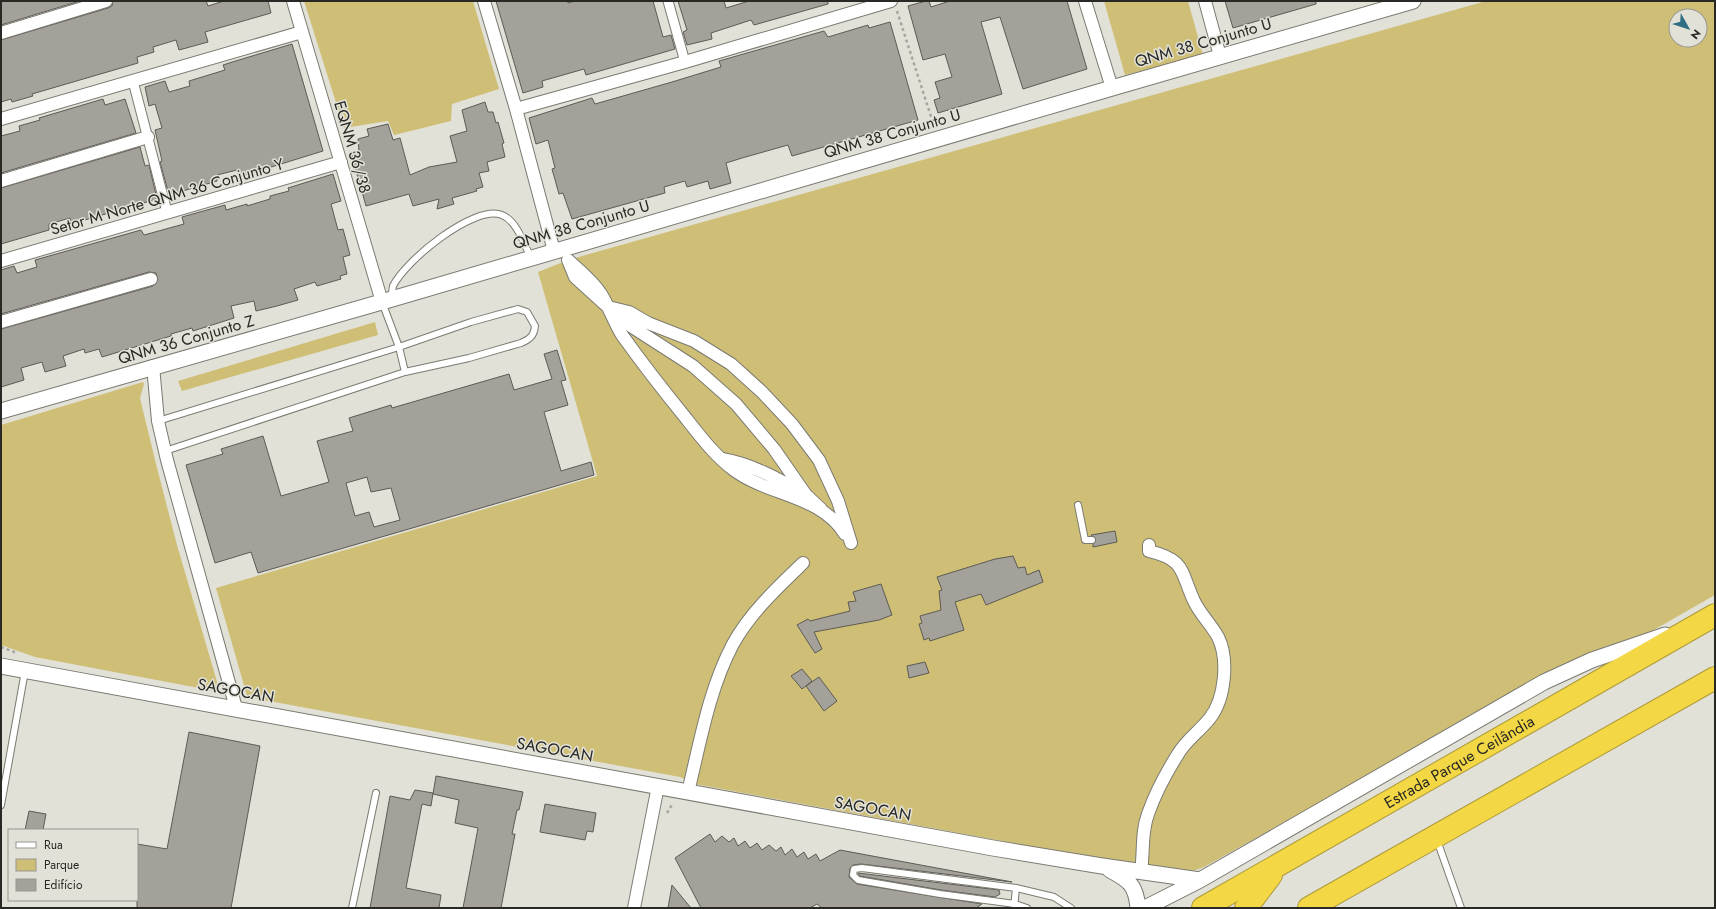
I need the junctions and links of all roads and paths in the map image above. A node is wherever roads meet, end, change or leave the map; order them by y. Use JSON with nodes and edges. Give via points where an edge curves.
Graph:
{"nodes":[{"id":1,"x":106,"y":1,"type":"edge"},
{"id":2,"x":293,"y":1,"type":"edge"},
{"id":3,"x":484,"y":1,"type":"edge"},
{"id":4,"x":668,"y":1,"type":"edge"},
{"id":5,"x":1085,"y":1,"type":"edge"},
{"id":6,"x":1205,"y":1,"type":"edge"},
{"id":7,"x":1414,"y":1,"type":"edge"},
{"id":8,"x":893,"y":5,"type":"edge"},
{"id":9,"x":302,"y":32,"type":"junction"},
{"id":10,"x":1,"y":33,"type":"edge"},
{"id":11,"x":1220,"y":56,"type":"junction"},
{"id":12,"x":685,"y":62,"type":"junction"},
{"id":13,"x":133,"y":81,"type":"junction"},
{"id":14,"x":1112,"y":88,"type":"junction"},
{"id":15,"x":516,"y":108,"type":"junction"},
{"id":16,"x":1,"y":119,"type":"edge"},
{"id":17,"x":148,"y":137,"type":"junction"},
{"id":18,"x":938,"y":139,"type":"junction"},
{"id":19,"x":341,"y":162,"type":"junction"},
{"id":20,"x":1,"y":181,"type":"edge"},
{"id":21,"x":167,"y":212,"type":"junction"},
{"id":22,"x":554,"y":251,"type":"junction"},
{"id":23,"x":531,"y":258,"type":"junction"},
{"id":24,"x":1,"y":261,"type":"edge"},
{"id":25,"x":151,"y":279,"type":"dead end"},
{"id":26,"x":387,"y":301,"type":"junction"},
{"id":27,"x":608,"y":307,"type":"junction"},
{"id":28,"x":1,"y":322,"type":"edge"},
{"id":29,"x":399,"y":347,"type":"junction"},
{"id":30,"x":153,"y":366,"type":"junction"},
{"id":31,"x":405,"y":372,"type":"junction"},
{"id":32,"x":1,"y":411,"type":"edge"},
{"id":33,"x":158,"y":421,"type":"junction"},
{"id":34,"x":165,"y":451,"type":"junction"},
{"id":35,"x":721,"y":458,"type":"junction"},
{"id":36,"x":806,"y":495,"type":"junction"},
{"id":37,"x":1078,"y":505,"type":"dead end"},
{"id":38,"x":821,"y":509,"type":"junction"},
{"id":39,"x":1092,"y":540,"type":"dead end"},
{"id":40,"x":1149,"y":545,"type":"dead end"},
{"id":41,"x":802,"y":563,"type":"dead end"},
{"id":42,"x":1714,"y":615,"type":"edge"},
{"id":43,"x":1,"y":666,"type":"edge"},
{"id":44,"x":25,"y":671,"type":"junction"},
{"id":45,"x":1715,"y":678,"type":"edge"},
{"id":46,"x":236,"y":708,"type":"junction"},
{"id":47,"x":658,"y":786,"type":"junction"},
{"id":48,"x":688,"y":792,"type":"junction"},
{"id":49,"x":376,"y":793,"type":"dead end"},
{"id":50,"x":1,"y":805,"type":"edge"},
{"id":51,"x":1435,"y":836,"type":"junction"},
{"id":52,"x":1283,"y":862,"type":"junction"},
{"id":53,"x":1102,"y":866,"type":"junction"},
{"id":54,"x":1141,"y":871,"type":"junction"},
{"id":55,"x":1200,"y":880,"type":"junction"},
{"id":56,"x":1016,"y":888,"type":"junction"},
{"id":57,"x":1014,"y":906,"type":"edge"},
{"id":58,"x":352,"y":908,"type":"edge"},
{"id":59,"x":634,"y":908,"type":"edge"},
{"id":60,"x":1027,"y":908,"type":"edge"},
{"id":61,"x":1071,"y":908,"type":"edge"},
{"id":62,"x":1138,"y":908,"type":"edge"},
{"id":63,"x":1145,"y":908,"type":"edge"},
{"id":64,"x":1203,"y":908,"type":"edge"},
{"id":65,"x":1246,"y":908,"type":"edge"},
{"id":66,"x":1307,"y":908,"type":"edge"},
{"id":67,"x":1461,"y":908,"type":"edge"}],
"edges":[{"from":1,"to":10,"type":"street"},
{"from":2,"to":9,"type":"street","name":"EQNM 36/38"},
{"from":3,"to":15,"type":"street"},
{"from":4,"to":12,"type":"street"},
{"from":5,"to":14,"type":"street"},
{"from":6,"to":11,"type":"street"},
{"from":7,"to":11,"type":"street","name":"QNM 38 Conjunto U"},
{"from":8,"to":12,"type":"street"},
{"from":8,"to":18,"type":"path"},
{"from":9,"to":13,"type":"street"},
{"from":9,"to":19,"type":"street","name":"EQNM 36/38"},
{"from":11,"to":14,"type":"street","name":"QNM 38 Conjunto U"},
{"from":12,"to":15,"type":"street"},
{"from":13,"to":16,"type":"street"},
{"from":13,"to":17,"type":"street"},
{"from":14,"to":18,"type":"street","name":"QNM 38 Conjunto U"},
{"from":15,"to":22,"type":"street"},
{"from":17,"to":20,"type":"street"},
{"from":17,"to":21,"type":"street"},
{"from":18,"to":22,"type":"street","name":"QNM 38 Conjunto U"},
{"from":19,"to":21,"type":"street","name":"Setor M Norte QNM 36 Conjunto Y"},
{"from":19,"to":26,"type":"street","name":"EQNM 36/38"},
{"from":21,"to":24,"type":"street","name":"Setor M Norte QNM 36 Conjunto Y"},
{"from":22,"to":23,"type":"street","name":"QNM 38 Conjunto U"},
{"from":23,"to":26,"type":"street","name":"QNM 38 Conjunto U"},
{"from":23,"to":26,"type":"lane","via":[[509,219],[493,213],[482,216],[448,233],[424,250],[396,281]]},
{"from":25,"to":28,"type":"street"},
{"from":26,"to":29,"type":"lane"},
{"from":26,"to":30,"type":"street","name":"QNM 36 Conjunto Z"},
{"from":27,"to":35,"type":"street","via":[[622,335],[652,376]]},
{"from":27,"to":36,"type":"street","via":[[623,321],[693,366],[736,404],[774,449]]},
{"from":27,"to":38,"type":"street","via":[[629,312],[648,323],[694,341],[731,364],[762,392],[792,424],[819,460],[838,501],[851,543],[840,525]]},
{"from":29,"to":31,"type":"lane"},
{"from":29,"to":31,"type":"lane","via":[[518,309],[527,312],[535,326],[534,334],[521,343]]},
{"from":29,"to":33,"type":"lane"},
{"from":30,"to":32,"type":"street","name":"QNM 36 Conjunto Z"},
{"from":30,"to":33,"type":"street"},
{"from":31,"to":34,"type":"lane"},
{"from":33,"to":34,"type":"street"},
{"from":34,"to":46,"type":"street"},
{"from":35,"to":36,"type":"street","via":[[736,461],[765,473]]},
{"from":35,"to":38,"type":"street","via":[[734,471]]},
{"from":36,"to":38,"type":"street"},
{"from":37,"to":39,"type":"lane","via":[[1085,540]]},
{"from":40,"to":54,"type":"street","via":[[1149,551],[1163,554],[1181,567],[1195,603],[1218,638],[1224,674],[1219,706],[1178,753],[1147,815]]},
{"from":41,"to":48,"type":"street","via":[[754,615],[734,643],[719,675]]},
{"from":42,"to":52,"type":"highway","name":"Estrada Parque Ceilândia"},
{"from":42,"to":55,"type":"street","via":[[1592,660],[1544,682]]},
{"from":43,"to":44,"type":"street","name":"SAGOCAN"},
{"from":44,"to":46,"type":"street","name":"SAGOCAN"},
{"from":44,"to":50,"type":"lane"},
{"from":45,"to":51,"type":"highway"},
{"from":46,"to":47,"type":"street","name":"SAGOCAN"},
{"from":47,"to":48,"type":"street","name":"SAGOCAN"},
{"from":47,"to":59,"type":"street"},
{"from":48,"to":53,"type":"street","name":"SAGOCAN"},
{"from":49,"to":58,"type":"lane"},
{"from":51,"to":66,"type":"highway"},
{"from":51,"to":67,"type":"lane"},
{"from":52,"to":64,"type":"highway","name":"Estrada Parque Ceilândia"},
{"from":52,"to":65,"type":"highway","via":[[1263,883]]},
{"from":53,"to":54,"type":"street","name":"SAGOCAN"},
{"from":53,"to":62,"type":"street","name":"SAGOCAN","via":[[1124,877],[1133,886]]},
{"from":54,"to":55,"type":"street","name":"SAGOCAN"},
{"from":55,"to":63,"type":"street"},
{"from":56,"to":57,"type":"lane"},
{"from":56,"to":57,"type":"lane","via":[[862,868],[854,869],[853,875],[858,880]]},
{"from":56,"to":61,"type":"lane","via":[[1054,897]]},
{"from":57,"to":60,"type":"lane"}]}
